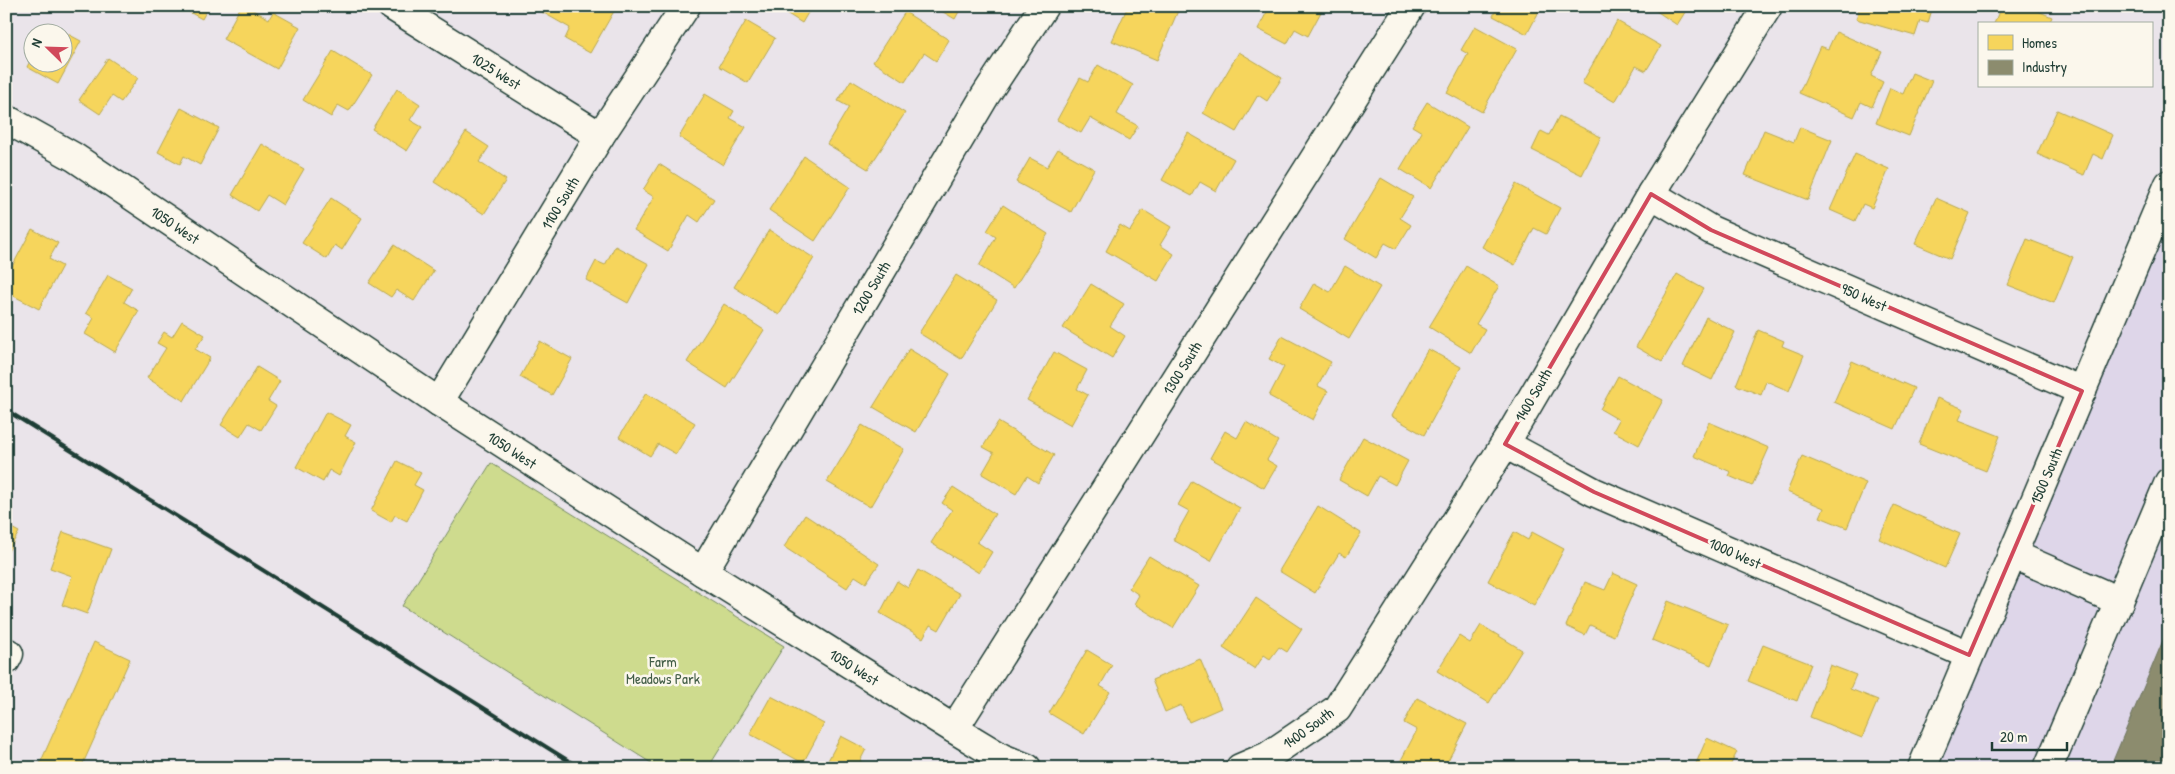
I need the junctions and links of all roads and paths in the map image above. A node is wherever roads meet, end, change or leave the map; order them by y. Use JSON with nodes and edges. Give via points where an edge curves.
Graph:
{"nodes":[{"id":1,"x":392,"y":6,"type":"edge"},
{"id":2,"x":686,"y":6,"type":"edge"},
{"id":3,"x":1044,"y":6,"type":"edge"},
{"id":4,"x":1411,"y":6,"type":"edge"},
{"id":5,"x":1768,"y":6,"type":"edge"},
{"id":6,"x":6,"y":119,"type":"edge"},
{"id":7,"x":600,"y":136,"type":"junction"},
{"id":8,"x":2169,"y":184,"type":"edge"},
{"id":9,"x":1651,"y":194,"type":"junction"},
{"id":10,"x":2082,"y":391,"type":"junction"},
{"id":11,"x":438,"y":402,"type":"junction"},
{"id":12,"x":1505,"y":444,"type":"junction"},
{"id":13,"x":2169,"y":482,"type":"edge"},
{"id":14,"x":2012,"y":554,"type":"junction"},
{"id":15,"x":703,"y":572,"type":"junction"},
{"id":16,"x":2119,"y":601,"type":"junction"},
{"id":17,"x":1969,"y":655,"type":"junction"},
{"id":18,"x":954,"y":729,"type":"junction"},
{"id":19,"x":1280,"y":757,"type":"edge"},
{"id":20,"x":1027,"y":768,"type":"edge"},
{"id":21,"x":1240,"y":768,"type":"edge"},
{"id":22,"x":1922,"y":768,"type":"edge"},
{"id":23,"x":2048,"y":768,"type":"edge"}],
"edges":[{"from":1,"to":7,"type":"street","name":"1025 West"},
{"from":2,"to":7,"type":"street","name":"1100 South"},
{"from":3,"to":15,"type":"street","name":"1200 South","via":[[985,96]]},
{"from":4,"to":18,"type":"street","name":"1300 South"},
{"from":5,"to":9,"type":"street","name":"1400 South"},
{"from":6,"to":11,"type":"street","name":"1050 West","via":[[82,163]]},
{"from":7,"to":11,"type":"street","name":"1100 South"},
{"from":8,"to":10,"type":"street","name":"1500 South"},
{"from":9,"to":10,"type":"street","name":"950 West","via":[[1711,230]]},
{"from":9,"to":12,"type":"street","name":"1400 South"},
{"from":10,"to":14,"type":"street","name":"1500 South"},
{"from":11,"to":15,"type":"street","name":"1050 West"},
{"from":12,"to":17,"type":"street","name":"1000 West","via":[[1594,492]]},
{"from":12,"to":19,"type":"street","name":"1400 South","via":[[1337,709]]},
{"from":13,"to":16,"type":"street"},
{"from":14,"to":16,"type":"street"},
{"from":14,"to":17,"type":"street","name":"1500 South"},
{"from":15,"to":18,"type":"street","name":"1050 West"},
{"from":16,"to":23,"type":"street"},
{"from":17,"to":22,"type":"street","name":"1500 South"},
{"from":18,"to":20,"type":"street","name":"1050 West","via":[[1002,758]]},
{"from":19,"to":21,"type":"street"}]}
